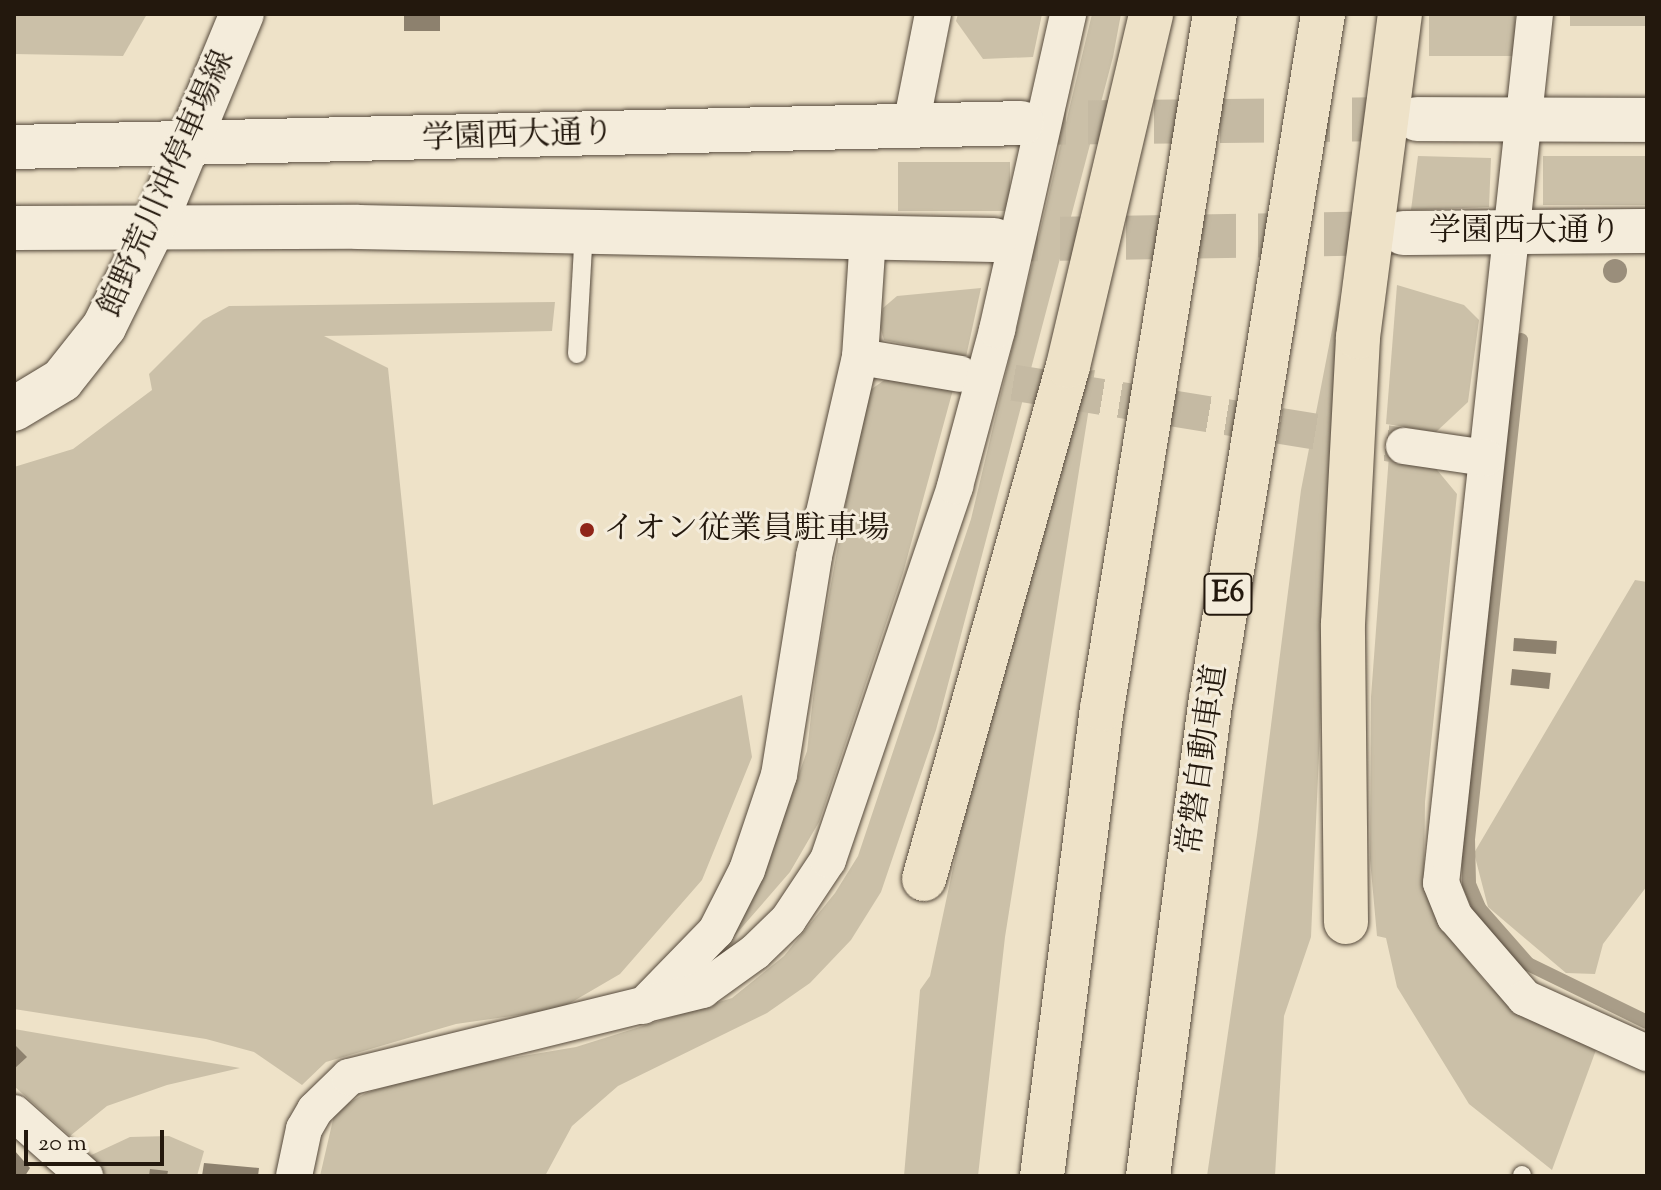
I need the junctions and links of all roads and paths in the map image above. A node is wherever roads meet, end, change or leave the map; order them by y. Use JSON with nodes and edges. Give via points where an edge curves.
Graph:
{"nodes":[{"id":1,"x":242,"y":14,"type":"edge"},
{"id":2,"x":933,"y":14,"type":"edge"},
{"id":3,"x":1068,"y":14,"type":"edge"},
{"id":4,"x":1151,"y":14,"type":"edge"},
{"id":5,"x":1215,"y":14,"type":"edge"},
{"id":6,"x":1323,"y":14,"type":"edge"},
{"id":7,"x":1400,"y":14,"type":"edge"},
{"id":8,"x":1535,"y":14,"type":"edge"},
{"id":9,"x":1417,"y":119,"type":"tunnel mouth"},
{"id":10,"x":1522,"y":119,"type":"junction"},
{"id":11,"x":1647,"y":120,"type":"edge"},
{"id":12,"x":1022,"y":123,"type":"tunnel mouth"},
{"id":13,"x":911,"y":125,"type":"junction"},
{"id":14,"x":187,"y":146,"type":"junction"},
{"id":15,"x":14,"y":147,"type":"edge"},
{"id":16,"x":154,"y":226,"type":"junction"},
{"id":17,"x":14,"y":228,"type":"edge"},
{"id":18,"x":584,"y":230,"type":"junction"},
{"id":19,"x":1647,"y":231,"type":"edge"},
{"id":20,"x":1403,"y":233,"type":"tunnel mouth"},
{"id":21,"x":1511,"y":233,"type":"junction"},
{"id":22,"x":868,"y":237,"type":"junction"},
{"id":23,"x":994,"y":240,"type":"tunnel mouth"},
{"id":24,"x":577,"y":354,"type":"dead end"},
{"id":25,"x":860,"y":357,"type":"junction"},
{"id":26,"x":960,"y":374,"type":"tunnel mouth"},
{"id":27,"x":14,"y":409,"type":"edge"},
{"id":28,"x":1404,"y":446,"type":"tunnel mouth"},
{"id":29,"x":1486,"y":458,"type":"junction"},
{"id":30,"x":924,"y":879,"type":"dead end"},
{"id":31,"x":1346,"y":922,"type":"dead end"},
{"id":32,"x":642,"y":1008,"type":"junction"},
{"id":33,"x":1647,"y":1053,"type":"edge"},
{"id":34,"x":14,"y":1113,"type":"edge"},
{"id":35,"x":71,"y":1171,"type":"edge"},
{"id":36,"x":294,"y":1176,"type":"edge"},
{"id":37,"x":1042,"y":1176,"type":"edge"},
{"id":38,"x":1148,"y":1176,"type":"edge"}],
"edges":[{"from":1,"to":14,"type":"main road","name":"館野荒川沖停車場線"},
{"from":2,"to":13,"type":"street"},
{"from":3,"to":32,"type":"street","via":[[997,330],[955,486],[828,860],[788,920],[755,952],[702,990]]},
{"from":4,"to":30,"type":"highway","via":[[1068,366]]},
{"from":5,"to":37,"type":"highway","via":[[1102,709]]},
{"from":6,"to":38,"type":"highway","name":"常磐自動車道","number":"E6","via":[[1211,699]]},
{"from":7,"to":31,"type":"highway","via":[[1358,337],[1343,624]]},
{"from":8,"to":10,"type":"street"},
{"from":9,"to":10,"type":"main road"},
{"from":10,"to":11,"type":"main road"},
{"from":10,"to":21,"type":"street"},
{"from":12,"to":13,"type":"main road","name":"学園西大通り"},
{"from":13,"to":14,"type":"main road","name":"学園西大通り"},
{"from":14,"to":15,"type":"main road","name":"学園西大通り"},
{"from":14,"to":16,"type":"main road","name":"館野荒川沖停車場線"},
{"from":16,"to":17,"type":"main road"},
{"from":16,"to":18,"type":"main road"},
{"from":16,"to":27,"type":"main road","name":"館野荒川沖停車場線","via":[[104,327],[81,360],[45,395]]},
{"from":18,"to":22,"type":"main road"},
{"from":18,"to":24,"type":"lane"},
{"from":19,"to":21,"type":"main road","name":"学園西大通り"},
{"from":20,"to":21,"type":"main road","name":"学園西大通り"},
{"from":21,"to":29,"type":"street"},
{"from":22,"to":23,"type":"main road"},
{"from":22,"to":25,"type":"street"},
{"from":25,"to":26,"type":"street"},
{"from":25,"to":32,"type":"street","via":[[814,556],[779,775],[747,870],[716,931]]},
{"from":28,"to":29,"type":"street"},
{"from":29,"to":33,"type":"street","via":[[1441,883],[1455,917],[1525,998]]},
{"from":32,"to":36,"type":"street","via":[[349,1077],[315,1110],[304,1129]]},
{"from":34,"to":35,"type":"street"}]}
